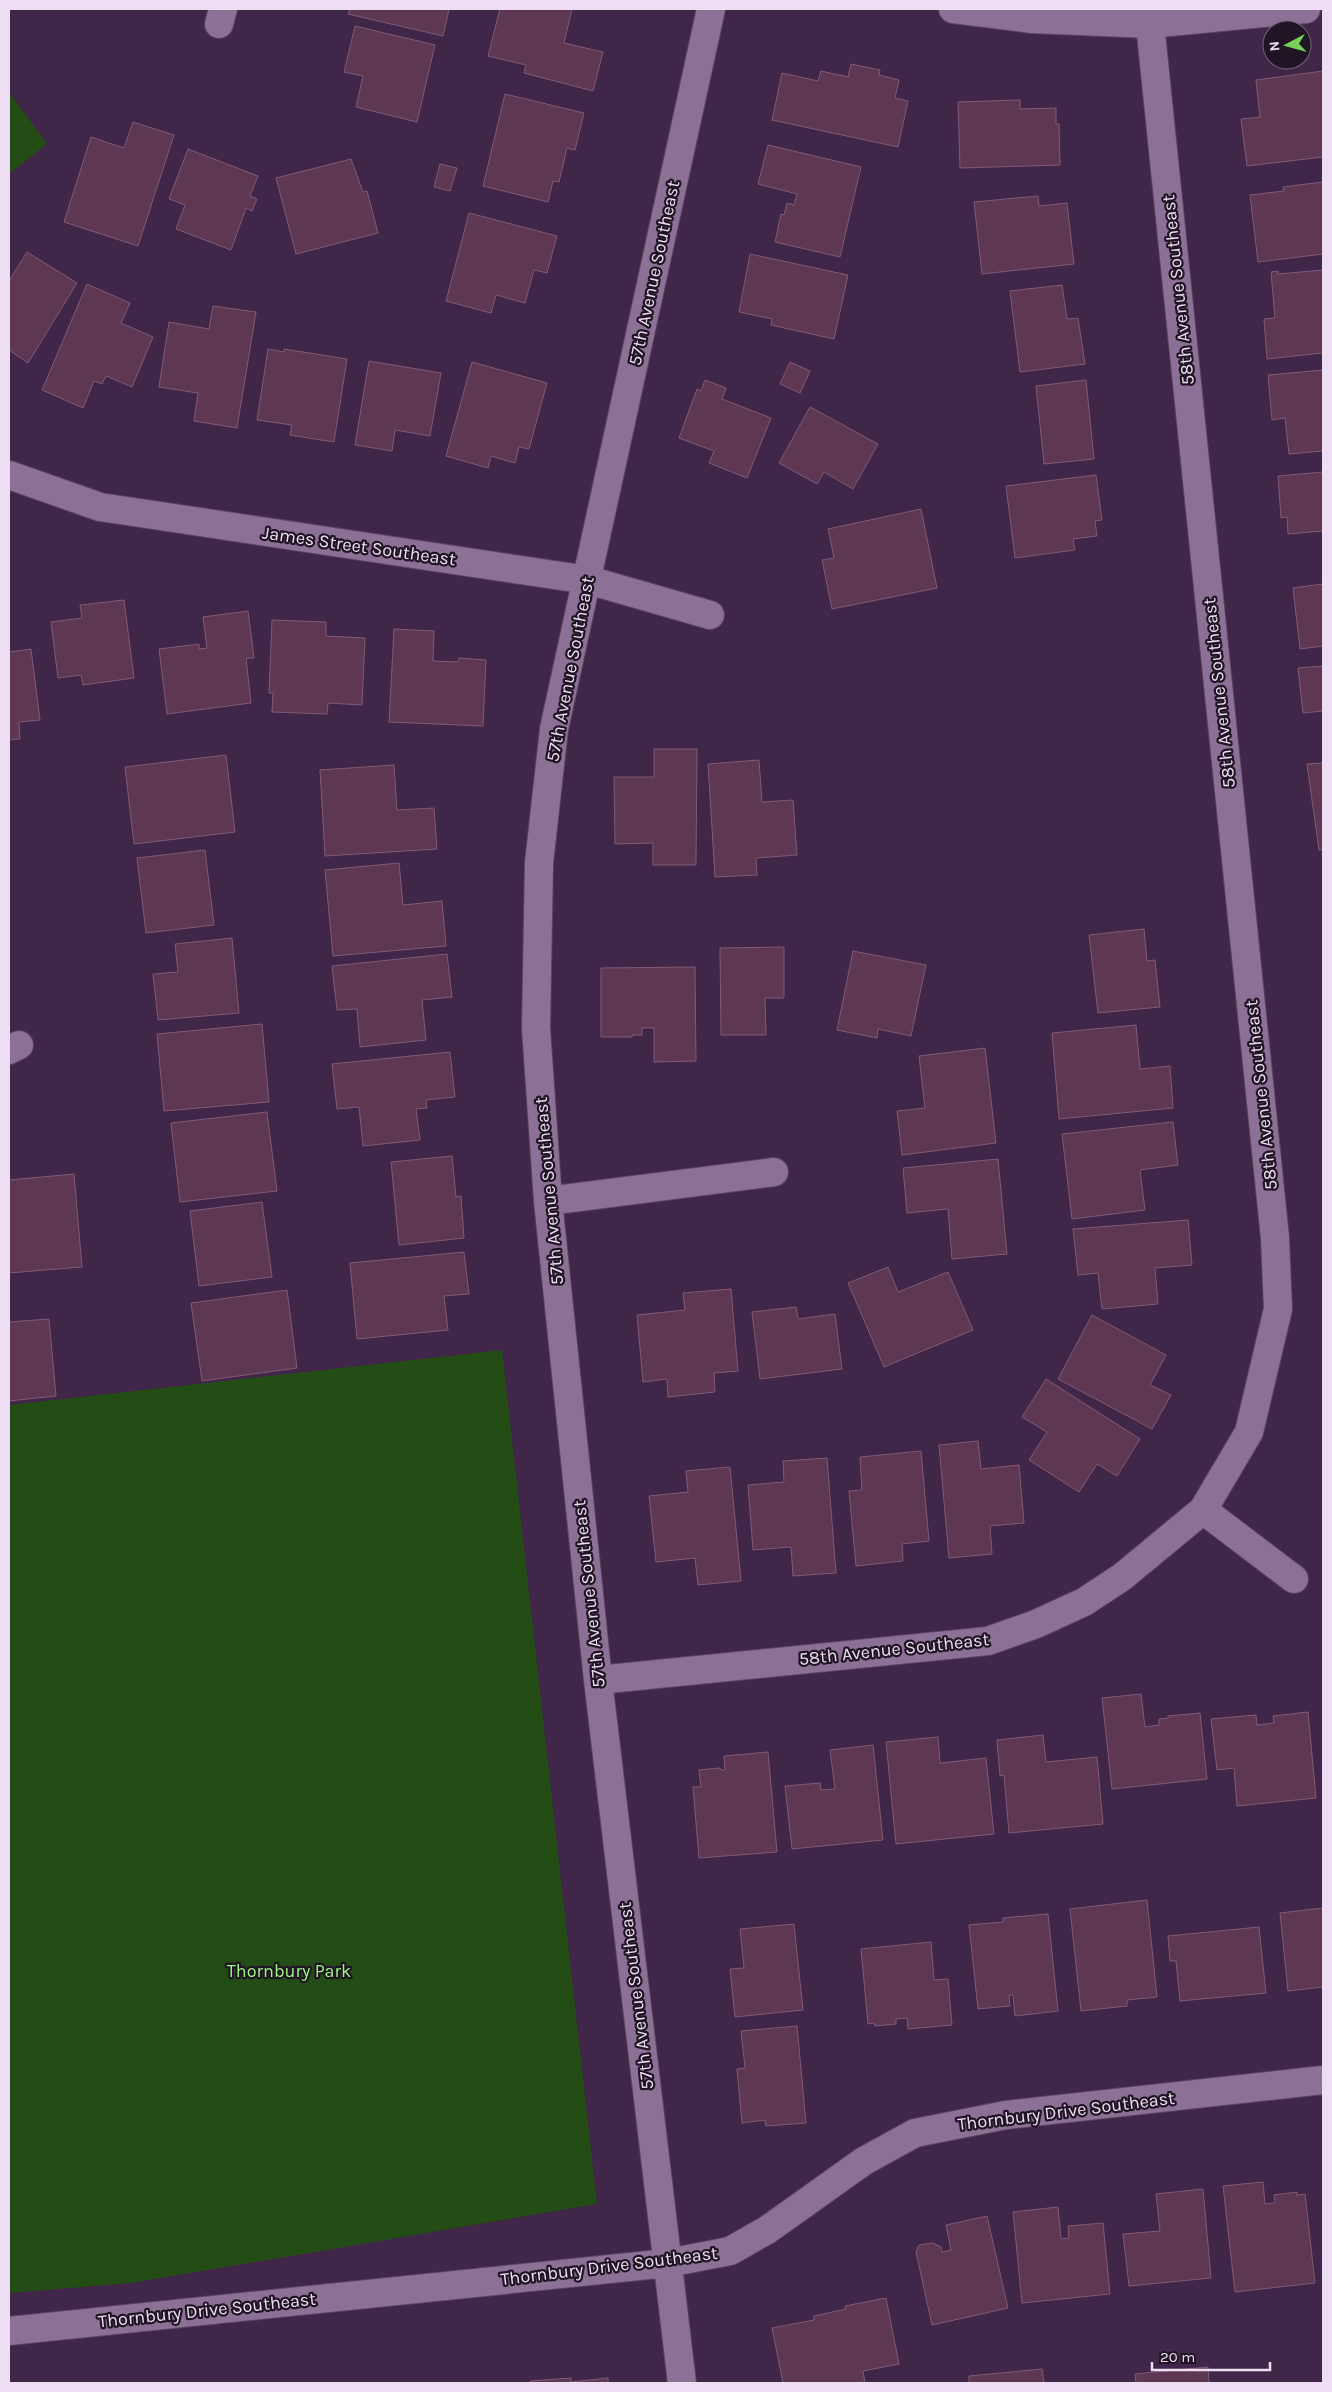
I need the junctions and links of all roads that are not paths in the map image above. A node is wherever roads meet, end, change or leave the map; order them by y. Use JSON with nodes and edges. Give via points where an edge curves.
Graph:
{"nodes":[{"id":1,"x":711,"y":9,"type":"edge"},
{"id":2,"x":953,"y":9,"type":"edge"},
{"id":3,"x":1306,"y":9,"type":"edge"},
{"id":4,"x":1150,"y":24,"type":"junction"},
{"id":5,"x":9,"y":475,"type":"edge"},
{"id":6,"x":588,"y":580,"type":"junction"},
{"id":7,"x":710,"y":615,"type":"dead end"},
{"id":8,"x":774,"y":1172,"type":"dead end"},
{"id":9,"x":548,"y":1201,"type":"junction"},
{"id":10,"x":1203,"y":1510,"type":"junction"},
{"id":11,"x":1294,"y":1579,"type":"dead end"},
{"id":12,"x":598,"y":1680,"type":"junction"},
{"id":13,"x":1323,"y":2080,"type":"edge"},
{"id":14,"x":668,"y":2263,"type":"junction"},
{"id":15,"x":9,"y":2331,"type":"edge"},
{"id":16,"x":682,"y":2383,"type":"edge"}],
"edges":[{"from":1,"to":6,"type":"street","name":"57th Avenue Southeast"},
{"from":2,"to":4,"type":"street","via":[[1032,19]]},
{"from":3,"to":4,"type":"street"},
{"from":4,"to":10,"type":"street","name":"58th Avenue Southeast","via":[[1275,1238],[1278,1309],[1249,1432]]},
{"from":5,"to":6,"type":"street","name":"James Street Southeast","via":[[100,507]]},
{"from":6,"to":7,"type":"street","name":"James Street Southeast"},
{"from":6,"to":9,"type":"street","name":"57th Avenue Southeast","via":[[554,729],[539,863],[536,1028]]},
{"from":8,"to":9,"type":"street"},
{"from":9,"to":12,"type":"street","name":"57th Avenue Southeast"},
{"from":10,"to":11,"type":"street"},
{"from":10,"to":12,"type":"street","name":"58th Avenue Southeast","via":[[1122,1577],[1084,1602],[988,1641]]},
{"from":12,"to":14,"type":"street","name":"57th Avenue Southeast"},
{"from":13,"to":14,"type":"street","name":"Thornbury Drive Southeast","via":[[1006,2115],[915,2133],[864,2161],[767,2230],[730,2251]]},
{"from":14,"to":15,"type":"street","name":"Thornbury Drive Southeast"},
{"from":14,"to":16,"type":"street","name":"57th Avenue Southeast"}]}
